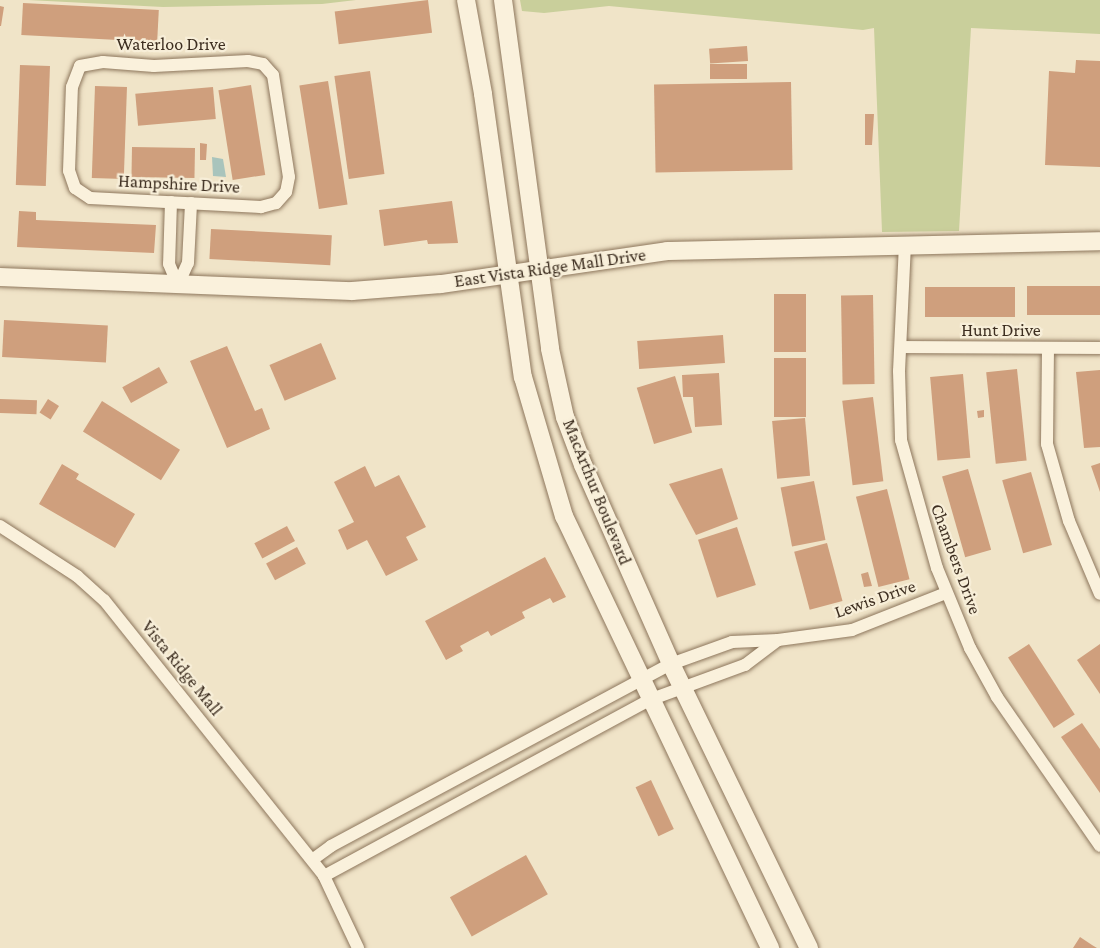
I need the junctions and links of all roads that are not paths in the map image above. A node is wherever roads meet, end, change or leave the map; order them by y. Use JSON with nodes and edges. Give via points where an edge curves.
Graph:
{"nodes":[{"id":1,"x":466,"y":0,"type":"edge"},
{"id":2,"x":503,"y":0,"type":"edge"},
{"id":3,"x":75,"y":188,"type":"joint"},
{"id":4,"x":282,"y":198,"type":"joint"},
{"id":5,"x":171,"y":202,"type":"junction"},
{"id":6,"x":191,"y":203,"type":"junction"},
{"id":7,"x":1100,"y":241,"type":"edge"},
{"id":8,"x":905,"y":244,"type":"junction"},
{"id":9,"x":540,"y":269,"type":"junction"},
{"id":10,"x":507,"y":274,"type":"junction"},
{"id":11,"x":0,"y":277,"type":"edge"},
{"id":12,"x":178,"y":285,"type":"junction"},
{"id":13,"x":902,"y":347,"type":"junction"},
{"id":14,"x":1048,"y":348,"type":"junction"},
{"id":15,"x":1100,"y":348,"type":"edge"},
{"id":16,"x":0,"y":526,"type":"edge"},
{"id":17,"x":946,"y":593,"type":"junction"},
{"id":18,"x":1100,"y":594,"type":"edge"},
{"id":19,"x":778,"y":640,"type":"junction"},
{"id":20,"x":671,"y":664,"type":"junction"},
{"id":21,"x":643,"y":679,"type":"junction"},
{"id":22,"x":682,"y":688,"type":"junction"},
{"id":23,"x":652,"y":699,"type":"junction"},
{"id":24,"x":1100,"y":846,"type":"edge"},
{"id":25,"x":312,"y":860,"type":"junction"},
{"id":26,"x":324,"y":876,"type":"junction"},
{"id":27,"x":358,"y":948,"type":"edge"},
{"id":28,"x":771,"y":948,"type":"edge"},
{"id":29,"x":809,"y":948,"type":"edge"}],
"edges":[{"from":1,"to":10,"type":"main road","name":"MacArthur Boulevard","via":[[485,105]]},
{"from":2,"to":9,"type":"main road","name":"MacArthur Boulevard"},
{"from":3,"to":4,"type":"street","name":"Waterloo Drive","via":[[69,171],[72,87],[80,66],[104,62],[154,66],[248,61],[263,64],[273,75],[289,177]]},
{"from":3,"to":5,"type":"street","name":"Hampshire Drive","via":[[90,198]]},
{"from":4,"to":6,"type":"street","name":"Hampshire Drive","via":[[261,207]]},
{"from":5,"to":6,"type":"street","name":"Hampshire Drive"},
{"from":5,"to":12,"type":"street","via":[[169,264]]},
{"from":6,"to":12,"type":"street","via":[[188,263]]},
{"from":7,"to":8,"type":"main road","name":"East Vista Ridge Mall Drive"},
{"from":8,"to":9,"type":"main road","name":"East Vista Ridge Mall Drive","via":[[667,251]]},
{"from":8,"to":13,"type":"street","name":"Chambers Drive"},
{"from":9,"to":10,"type":"main road","name":"East Vista Ridge Mall Drive"},
{"from":9,"to":20,"type":"main road","name":"MacArthur Boulevard","via":[[550,349],[566,417],[583,465]]},
{"from":10,"to":12,"type":"main road","name":"East Vista Ridge Mall Drive","via":[[352,291]]},
{"from":10,"to":21,"type":"main road","name":"MacArthur Boulevard","via":[[525,386],[564,516]]},
{"from":11,"to":12,"type":"main road","name":"East Vista Ridge Mall Drive"},
{"from":13,"to":14,"type":"street","name":"Hunt Drive"},
{"from":13,"to":17,"type":"street","name":"Chambers Drive","via":[[901,440]]},
{"from":14,"to":15,"type":"street","name":"Hunt Drive"},
{"from":14,"to":18,"type":"street","via":[[1047,444],[1069,521]]},
{"from":16,"to":25,"type":"street","name":"Vista Ridge Mall","via":[[77,576],[104,600]]},
{"from":17,"to":19,"type":"street","name":"Lewis Drive","via":[[852,630]]},
{"from":17,"to":24,"type":"street","name":"Chambers Drive","via":[[997,697]]},
{"from":19,"to":20,"type":"street","name":"Lewis Drive","via":[[732,642]]},
{"from":19,"to":22,"type":"street","name":"Lewis Drive","via":[[745,665]]},
{"from":20,"to":21,"type":"street"},
{"from":20,"to":22,"type":"main road","name":"MacArthur Boulevard"},
{"from":21,"to":23,"type":"main road","name":"MacArthur Boulevard"},
{"from":21,"to":25,"type":"street","via":[[331,846]]},
{"from":22,"to":23,"type":"street"},
{"from":22,"to":29,"type":"main road","name":"MacArthur Boulevard"},
{"from":23,"to":26,"type":"street"},
{"from":23,"to":28,"type":"main road","name":"MacArthur Boulevard"},
{"from":25,"to":26,"type":"street","name":"Vista Ridge Mall"},
{"from":26,"to":27,"type":"street","name":"Vista Ridge Mall"}]}
